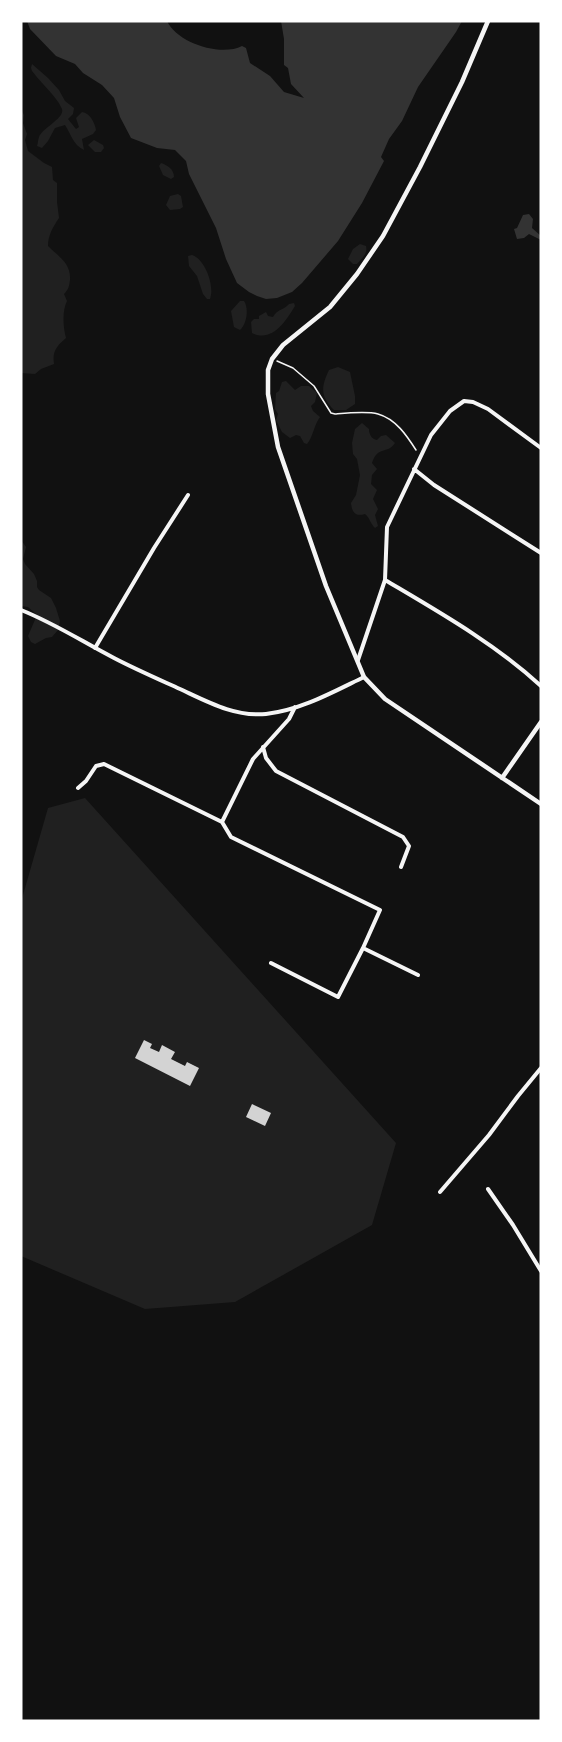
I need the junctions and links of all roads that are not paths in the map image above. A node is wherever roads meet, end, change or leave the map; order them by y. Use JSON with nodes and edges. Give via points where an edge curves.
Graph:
{"nodes":[{"id":1,"x":488,"y":21,"type":"edge"},
{"id":2,"x":541,"y":439,"type":"edge"},
{"id":3,"x":539,"y":446,"type":"edge"},
{"id":4,"x":414,"y":468,"type":"junction"},
{"id":5,"x":188,"y":495,"type":"dead end"},
{"id":6,"x":541,"y":553,"type":"edge"},
{"id":7,"x":385,"y":580,"type":"junction"},
{"id":8,"x":21,"y":610,"type":"edge"},
{"id":9,"x":95,"y":648,"type":"junction"},
{"id":10,"x":357,"y":661,"type":"junction"},
{"id":11,"x":364,"y":677,"type":"junction"},
{"id":12,"x":541,"y":686,"type":"edge"},
{"id":13,"x":295,"y":707,"type":"junction"},
{"id":14,"x":541,"y":722,"type":"edge"},
{"id":15,"x":263,"y":747,"type":"junction"},
{"id":16,"x":502,"y":778,"type":"junction"},
{"id":17,"x":78,"y":788,"type":"dead end"},
{"id":18,"x":541,"y":804,"type":"edge"},
{"id":19,"x":222,"y":822,"type":"junction"},
{"id":20,"x":401,"y":867,"type":"dead end"},
{"id":21,"x":363,"y":948,"type":"junction"},
{"id":22,"x":271,"y":963,"type":"dead end"},
{"id":23,"x":418,"y":975,"type":"dead end"},
{"id":24,"x":541,"y":1068,"type":"edge"},
{"id":25,"x":488,"y":1189,"type":"dead end"},
{"id":26,"x":440,"y":1192,"type":"dead end"},
{"id":27,"x":541,"y":1270,"type":"edge"}],
"edges":[{"from":1,"to":10,"type":"street","via":[[462,82],[383,236],[330,307],[283,345],[268,370],[268,394],[278,447],[326,586]]},
{"from":2,"to":3,"type":"street"},
{"from":3,"to":4,"type":"street","via":[[488,409],[464,401],[450,411],[431,435]]},
{"from":4,"to":6,"type":"street","via":[[434,485]]},
{"from":4,"to":7,"type":"street","via":[[387,527]]},
{"from":5,"to":9,"type":"street"},
{"from":7,"to":10,"type":"street"},
{"from":7,"to":12,"type":"street","via":[[497,650]]},
{"from":8,"to":9,"type":"street","via":[[55,624]]},
{"from":9,"to":13,"type":"street","via":[[222,709],[266,714]]},
{"from":10,"to":11,"type":"street"},
{"from":11,"to":13,"type":"street"},
{"from":11,"to":16,"type":"street","via":[[385,699]]},
{"from":13,"to":15,"type":"street"},
{"from":14,"to":16,"type":"street"},
{"from":15,"to":19,"type":"street","via":[[253,759]]},
{"from":15,"to":20,"type":"street","via":[[276,771],[403,837],[409,846]]},
{"from":16,"to":18,"type":"street"},
{"from":17,"to":19,"type":"street","via":[[96,766],[104,765]]},
{"from":19,"to":21,"type":"street","via":[[231,837],[380,910]]},
{"from":21,"to":22,"type":"street","via":[[338,997]]},
{"from":21,"to":23,"type":"street"},
{"from":24,"to":26,"type":"street"},
{"from":25,"to":27,"type":"street"}]}
